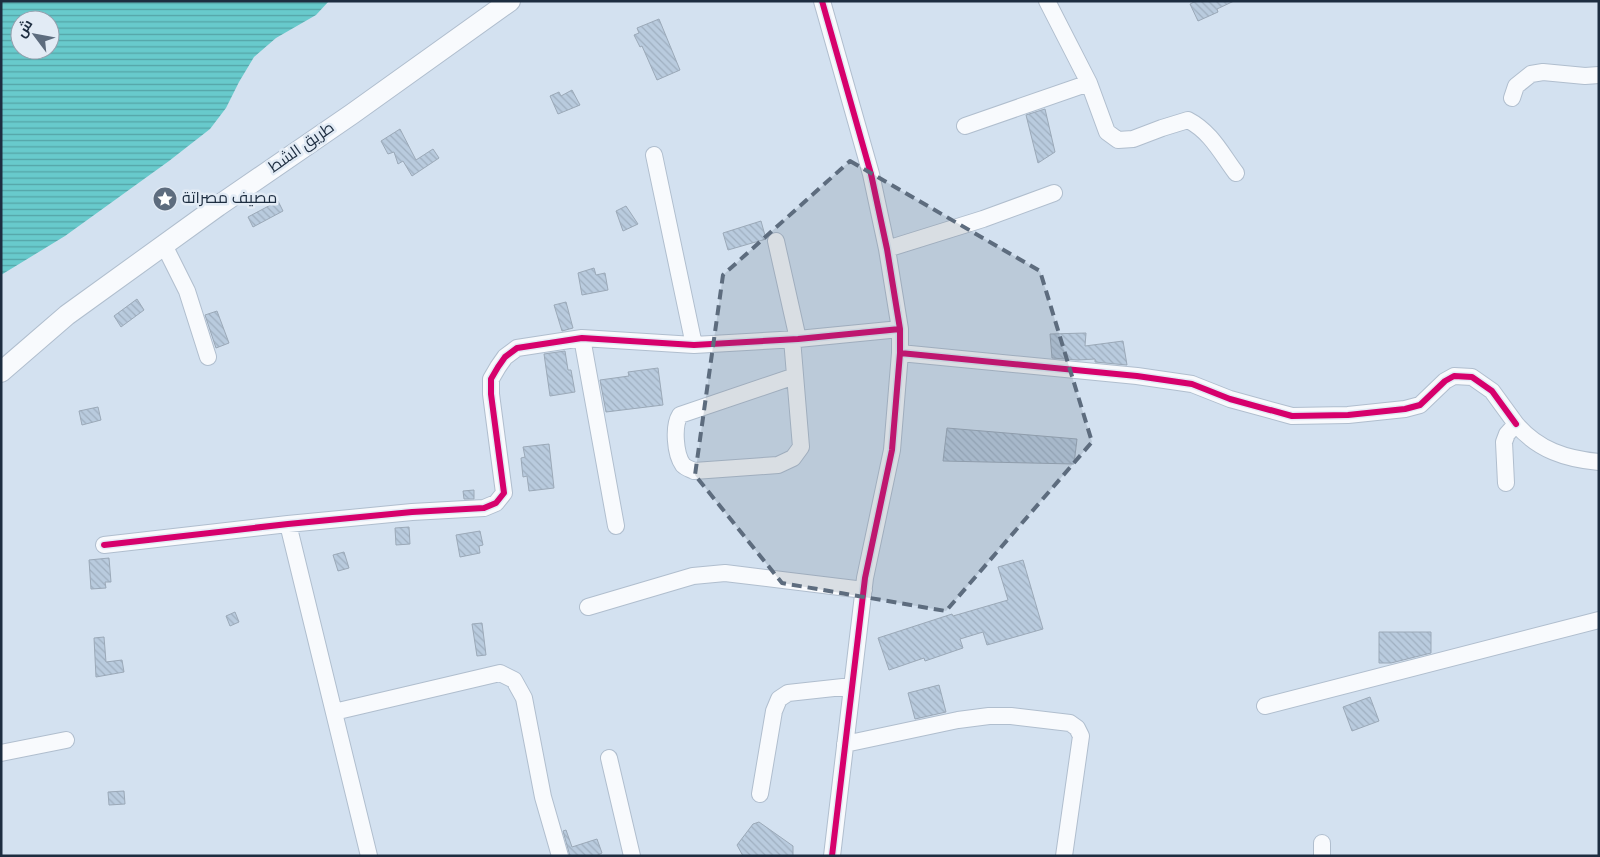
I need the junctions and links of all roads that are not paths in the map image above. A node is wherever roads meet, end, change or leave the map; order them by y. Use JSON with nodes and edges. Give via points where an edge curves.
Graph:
{"nodes":[{"id":1,"x":510,"y":1,"type":"edge"},
{"id":2,"x":822,"y":1,"type":"edge"},
{"id":3,"x":1047,"y":1,"type":"edge"},
{"id":4,"x":1599,"y":75,"type":"edge"},
{"id":5,"x":1089,"y":83,"type":"junction"},
{"id":6,"x":1512,"y":98,"type":"dead end"},
{"id":7,"x":964,"y":126,"type":"dead end"},
{"id":8,"x":654,"y":155,"type":"dead end"},
{"id":9,"x":1236,"y":173,"type":"dead end"},
{"id":10,"x":1054,"y":194,"type":"dead end"},
{"id":11,"x":776,"y":241,"type":"dead end"},
{"id":12,"x":164,"y":245,"type":"junction"},
{"id":13,"x":887,"y":249,"type":"junction"},
{"id":14,"x":900,"y":329,"type":"junction"},
{"id":15,"x":582,"y":338,"type":"junction"},
{"id":16,"x":795,"y":339,"type":"junction"},
{"id":17,"x":694,"y":345,"type":"junction"},
{"id":18,"x":900,"y":353,"type":"junction"},
{"id":19,"x":208,"y":357,"type":"dead end"},
{"id":20,"x":1,"y":372,"type":"edge"},
{"id":21,"x":795,"y":376,"type":"junction"},
{"id":22,"x":1516,"y":424,"type":"junction"},
{"id":23,"x":1599,"y":462,"type":"edge"},
{"id":24,"x":1506,"y":483,"type":"dead end"},
{"id":25,"x":288,"y":524,"type":"junction"},
{"id":26,"x":616,"y":526,"type":"dead end"},
{"id":27,"x":104,"y":545,"type":"dead end"},
{"id":28,"x":864,"y":590,"type":"junction"},
{"id":29,"x":588,"y":607,"type":"dead end"},
{"id":30,"x":1599,"y":620,"type":"edge"},
{"id":31,"x":852,"y":686,"type":"junction"},
{"id":32,"x":1265,"y":706,"type":"dead end"},
{"id":33,"x":334,"y":712,"type":"junction"},
{"id":34,"x":66,"y":740,"type":"dead end"},
{"id":35,"x":845,"y":744,"type":"junction"},
{"id":36,"x":1,"y":753,"type":"edge"},
{"id":37,"x":609,"y":758,"type":"dead end"},
{"id":38,"x":760,"y":794,"type":"dead end"},
{"id":39,"x":369,"y":856,"type":"edge"},
{"id":40,"x":560,"y":856,"type":"edge"},
{"id":41,"x":632,"y":856,"type":"edge"},
{"id":42,"x":832,"y":856,"type":"edge"},
{"id":43,"x":1064,"y":856,"type":"edge"}],
"edges":[{"from":1,"to":12,"type":"main road","name":"طريق الشط"},
{"from":2,"to":13,"type":"street","via":[[871,174]]},
{"from":3,"to":5,"type":"street"},
{"from":4,"to":6,"type":"street","via":[[1531,74],[1516,86]]},
{"from":5,"to":7,"type":"street"},
{"from":5,"to":9,"type":"street","via":[[1107,132],[1118,140],[1133,140],[1188,120],[1201,127],[1214,141]]},
{"from":8,"to":17,"type":"street"},
{"from":10,"to":13,"type":"street"},
{"from":11,"to":16,"type":"street"},
{"from":12,"to":19,"type":"street","via":[[188,291]]},
{"from":12,"to":20,"type":"main road","name":"طريق الشط","via":[[67,315]]},
{"from":13,"to":14,"type":"street"},
{"from":14,"to":16,"type":"street"},
{"from":14,"to":18,"type":"street"},
{"from":15,"to":17,"type":"street"},
{"from":15,"to":25,"type":"street","via":[[517,348],[506,356],[491,380],[504,493],[496,503],[484,508]]},
{"from":15,"to":26,"type":"street"},
{"from":16,"to":17,"type":"street"},
{"from":16,"to":21,"type":"street"},
{"from":18,"to":22,"type":"street","via":[[1192,384],[1230,399],[1292,416],[1348,415],[1420,406],[1445,381],[1454,376],[1472,377],[1492,391]]},
{"from":18,"to":28,"type":"street","via":[[892,450]]},
{"from":21,"to":21,"type":"street","via":[[801,447],[794,458],[778,465],[694,471],[685,467],[679,458],[675,427],[680,415]]},
{"from":22,"to":23,"type":"street","via":[[1526,436],[1556,454]]},
{"from":22,"to":24,"type":"street","via":[[1504,442]]},
{"from":25,"to":27,"type":"street"},
{"from":25,"to":33,"type":"street"},
{"from":28,"to":29,"type":"street","via":[[725,573],[693,576]]},
{"from":28,"to":31,"type":"street"},
{"from":30,"to":32,"type":"street"},
{"from":31,"to":35,"type":"street"},
{"from":31,"to":38,"type":"street","via":[[788,693],[779,700],[774,711]]},
{"from":33,"to":39,"type":"street"},
{"from":33,"to":40,"type":"street","via":[[500,673],[514,680],[524,698],[543,797]]},
{"from":34,"to":36,"type":"street"},
{"from":35,"to":42,"type":"street"},
{"from":35,"to":43,"type":"street","via":[[989,716],[1070,724],[1082,736]]},
{"from":37,"to":41,"type":"street"}]}
